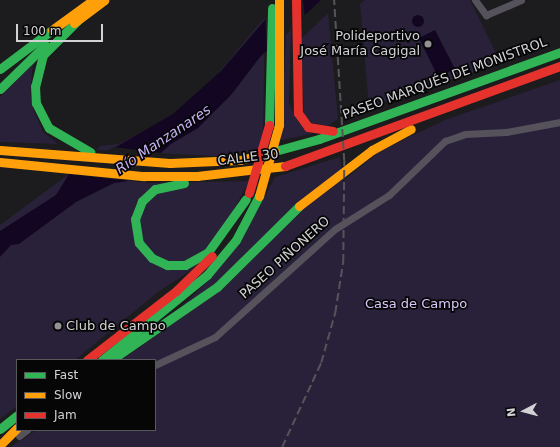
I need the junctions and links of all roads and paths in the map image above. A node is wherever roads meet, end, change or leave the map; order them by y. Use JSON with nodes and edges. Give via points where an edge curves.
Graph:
{"nodes":[{"id":1,"x":93,"y":0,"type":"edge"},
{"id":2,"x":104,"y":0,"type":"edge"},
{"id":3,"x":270,"y":0,"type":"edge"},
{"id":4,"x":273,"y":0,"type":"edge"},
{"id":5,"x":281,"y":0,"type":"edge"},
{"id":6,"x":296,"y":0,"type":"edge"},
{"id":7,"x":475,"y":0,"type":"edge"},
{"id":8,"x":521,"y":0,"type":"edge"},
{"id":9,"x":80,"y":18,"type":"junction"},
{"id":10,"x":272,"y":28,"type":"junction"},
{"id":11,"x":560,"y":52,"type":"edge"},
{"id":12,"x":560,"y":66,"type":"edge"},
{"id":13,"x":0,"y":69,"type":"edge"},
{"id":14,"x":532,"y":76,"type":"junction"},
{"id":15,"x":0,"y":89,"type":"edge"},
{"id":16,"x":560,"y":122,"type":"edge"},
{"id":17,"x":338,"y":131,"type":"junction"},
{"id":18,"x":0,"y":150,"type":"edge"},
{"id":19,"x":99,"y":156,"type":"junction"},
{"id":20,"x":0,"y":162,"type":"edge"},
{"id":21,"x":278,"y":169,"type":"junction"},
{"id":22,"x":248,"y":196,"type":"junction"},
{"id":23,"x":88,"y":359,"type":"edge"},
{"id":24,"x":103,"y":359,"type":"edge"},
{"id":25,"x":112,"y":359,"type":"edge"},
{"id":26,"x":156,"y":365,"type":"edge"},
{"id":27,"x":16,"y":416,"type":"edge"},
{"id":28,"x":0,"y":429,"type":"edge"},
{"id":29,"x":18,"y":432,"type":"edge"},
{"id":30,"x":0,"y":445,"type":"edge"}],
"edges":[{"from":1,"to":13,"type":"main road"},
{"from":2,"to":9,"type":"main road"},
{"from":3,"to":10,"type":"main road"},
{"from":4,"to":10,"type":"main road"},
{"from":5,"to":24,"type":"main road","bridge":true,"via":[[279,125],[259,196],[236,240],[207,275]]},
{"from":6,"to":17,"type":"main road","via":[[298,113],[308,127]]},
{"from":7,"to":8,"type":"street","via":[[486,15]]},
{"from":9,"to":15,"type":"main road"},
{"from":9,"to":19,"type":"main road","via":[[43,55],[37,67],[36,103],[41,117],[57,136]]},
{"from":10,"to":22,"type":"main road","bridge":true,"via":[[269,125]]},
{"from":11,"to":17,"type":"main road","name":"PASEO MARQUÉS DE MONISTROL"},
{"from":12,"to":14,"type":"main road","name":"PASEO MARQUÉS DE MONISTROL"},
{"from":14,"to":21,"type":"main road","name":"CALLE 30"},
{"from":14,"to":25,"type":"main road","via":[[412,128],[372,150],[289,215],[217,287]]},
{"from":16,"to":26,"type":"street","name":"PASEO PIÑONERO","via":[[506,132],[465,134],[445,141],[389,195],[325,236],[215,337]]},
{"from":17,"to":19,"type":"main road","name":"CALLE 30","via":[[276,152],[240,160],[170,163]]},
{"from":18,"to":19,"type":"main road","name":"CALLE 30"},
{"from":20,"to":21,"type":"main road","name":"CALLE 30","via":[[62,166],[144,176],[197,176]]},
{"from":21,"to":22,"type":"main road","via":[[229,179],[162,185],[148,195],[137,210],[136,235],[146,253],[159,263],[185,266],[208,252]]},
{"from":22,"to":23,"type":"main road","via":[[228,235],[195,274]]},
{"from":27,"to":28,"type":"main road"},
{"from":29,"to":30,"type":"main road"}]}
